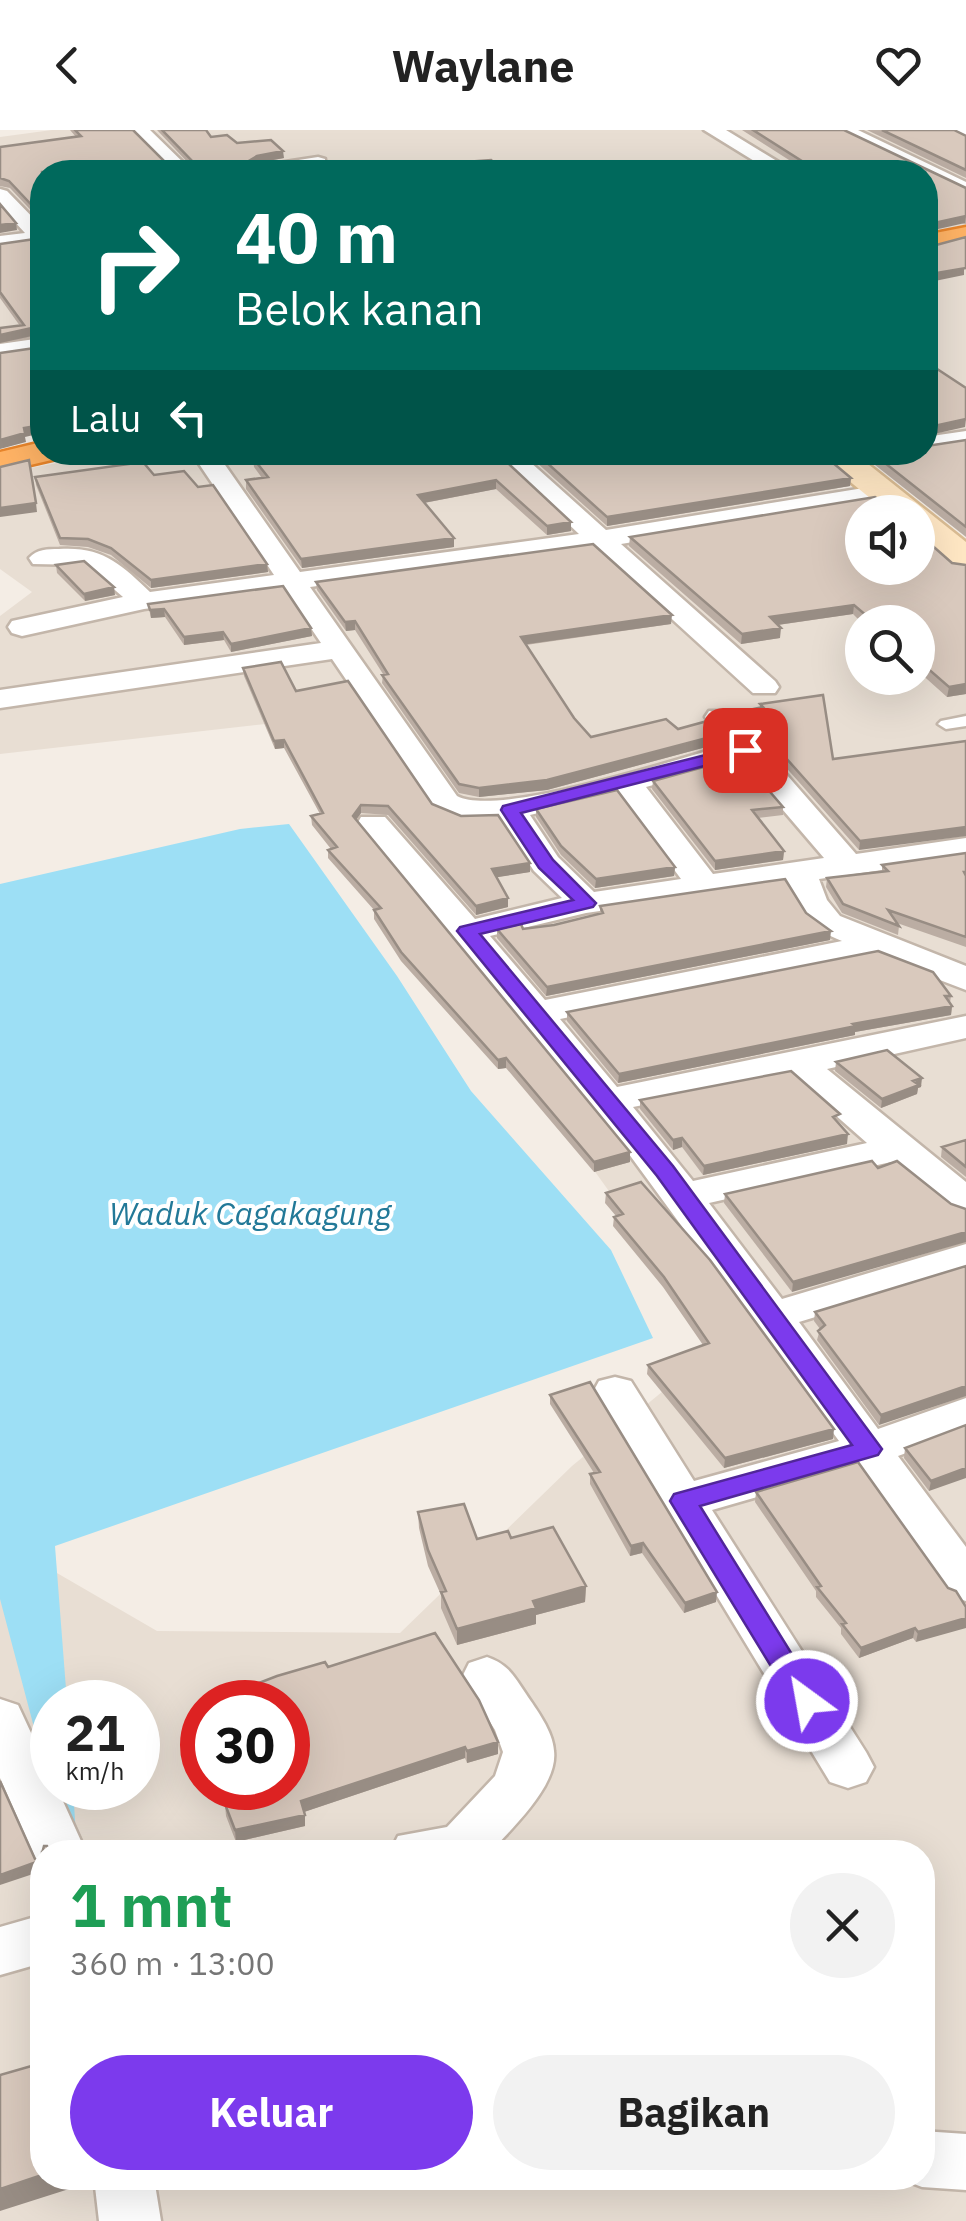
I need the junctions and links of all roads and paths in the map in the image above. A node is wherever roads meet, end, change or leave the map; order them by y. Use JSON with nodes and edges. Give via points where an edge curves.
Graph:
{"nodes":[{"id":1,"x":140,"y":130,"type":"edge"},
{"id":2,"x":712,"y":130,"type":"edge"},
{"id":3,"x":843,"y":130,"type":"edge"},
{"id":4,"x":954,"y":130,"type":"edge"},
{"id":5,"x":966,"y":134,"type":"edge"},
{"id":6,"x":171,"y":160,"type":"edge"},
{"id":7,"x":765,"y":160,"type":"edge"},
{"id":8,"x":906,"y":160,"type":"edge"},
{"id":9,"x":938,"y":176,"type":"edge"},
{"id":10,"x":966,"y":189,"type":"edge"},
{"id":11,"x":0,"y":195,"type":"edge"},
{"id":12,"x":30,"y":226,"type":"edge"},
{"id":13,"x":966,"y":235,"type":"edge"},
{"id":14,"x":30,"y":239,"type":"edge"},
{"id":15,"x":938,"y":241,"type":"edge"},
{"id":16,"x":0,"y":242,"type":"edge"},
{"id":17,"x":30,"y":346,"type":"edge"},
{"id":18,"x":0,"y":350,"type":"edge"},
{"id":19,"x":966,"y":438,"type":"edge"},
{"id":20,"x":938,"y":442,"type":"edge"},
{"id":21,"x":30,"y":455,"type":"edge"},
{"id":22,"x":0,"y":462,"type":"edge"},
{"id":23,"x":212,"y":465,"type":"edge"},
{"id":24,"x":518,"y":465,"type":"edge"},
{"id":25,"x":855,"y":465,"type":"edge"},
{"id":26,"x":888,"y":495,"type":"edge"},
{"id":27,"x":845,"y":508,"type":"edge"},
{"id":28,"x":935,"y":535,"type":"edge"},
{"id":29,"x":601,"y":539,"type":"junction"},
{"id":30,"x":43,"y":558,"type":"dead end"},
{"id":31,"x":966,"y":561,"type":"edge"},
{"id":32,"x":296,"y":583,"type":"junction"},
{"id":33,"x":144,"y":602,"type":"junction"},
{"id":34,"x":22,"y":627,"type":"dead end"},
{"id":35,"x":340,"y":649,"type":"junction"},
{"id":36,"x":764,"y":687,"type":"dead end"},
{"id":37,"x":0,"y":699,"type":"edge"},
{"id":38,"x":720,"y":716,"type":"dead end"},
{"id":39,"x":966,"y":722,"type":"edge"},
{"id":40,"x":946,"y":724,"type":"dead end"},
{"id":41,"x":745,"y":750,"type":"junction"},
{"id":42,"x":626,"y":783,"type":"junction"},
{"id":43,"x":510,"y":810,"type":"junction"},
{"id":44,"x":373,"y":824,"type":"dead end"},
{"id":45,"x":966,"y":848,"type":"edge"},
{"id":46,"x":848,"y":867,"type":"junction"},
{"id":47,"x":800,"y":874,"type":"junction"},
{"id":48,"x":704,"y":886,"type":"junction"},
{"id":49,"x":586,"y":903,"type":"junction"},
{"id":50,"x":467,"y":931,"type":"junction"},
{"id":51,"x":877,"y":945,"type":"junction"},
{"id":52,"x":966,"y":979,"type":"edge"},
{"id":53,"x":535,"y":1012,"type":"junction"},
{"id":54,"x":966,"y":1027,"type":"edge"},
{"id":55,"x":799,"y":1063,"type":"junction"},
{"id":56,"x":606,"y":1102,"type":"junction"},
{"id":57,"x":896,"y":1148,"type":"junction"},
{"id":58,"x":684,"y":1196,"type":"junction"},
{"id":59,"x":966,"y":1202,"type":"edge"},
{"id":60,"x":966,"y":1257,"type":"edge"},
{"id":61,"x":772,"y":1316,"type":"junction"},
{"id":62,"x":615,"y":1392,"type":"dead end"},
{"id":63,"x":966,"y":1414,"type":"edge"},
{"id":64,"x":869,"y":1449,"type":"junction"},
{"id":65,"x":683,"y":1501,"type":"junction"},
{"id":66,"x":966,"y":1583,"type":"edge"},
{"id":67,"x":487,"y":1677,"type":"dead end"},
{"id":68,"x":0,"y":1720,"type":"edge"},
{"id":69,"x":848,"y":1768,"type":"dead end"},
{"id":70,"x":53,"y":1840,"type":"edge"},
{"id":71,"x":462,"y":1840,"type":"edge"},
{"id":72,"x":30,"y":1942,"type":"edge"},
{"id":73,"x":0,"y":1951,"type":"edge"},
{"id":74,"x":935,"y":2160,"type":"edge"},
{"id":75,"x":966,"y":2162,"type":"edge"},
{"id":76,"x":126,"y":2190,"type":"edge"},
{"id":77,"x":130,"y":2221,"type":"edge"}],
"edges":[{"from":1,"to":6,"type":"street"},
{"from":2,"to":7,"type":"street"},
{"from":3,"to":8,"type":"street"},
{"from":4,"to":5,"type":"street"},
{"from":9,"to":10,"type":"street"},
{"from":11,"to":12,"type":"street"},
{"from":13,"to":15,"type":"highway"},
{"from":14,"to":16,"type":"street"},
{"from":17,"to":18,"type":"street"},
{"from":19,"to":20,"type":"street"},
{"from":21,"to":22,"type":"highway"},
{"from":23,"to":32,"type":"street"},
{"from":24,"to":29,"type":"street"},
{"from":25,"to":26,"type":"main road"},
{"from":27,"to":29,"type":"street"},
{"from":28,"to":31,"type":"main road"},
{"from":29,"to":32,"type":"street"},
{"from":29,"to":36,"type":"street"},
{"from":30,"to":33,"type":"street","via":[[100,560]]},
{"from":32,"to":33,"type":"street"},
{"from":32,"to":35,"type":"street"},
{"from":33,"to":34,"type":"street"},
{"from":35,"to":37,"type":"street"},
{"from":35,"to":43,"type":"street","via":[[446,802],[460,810]]},
{"from":38,"to":41,"type":"street"},
{"from":39,"to":40,"type":"lane"},
{"from":41,"to":42,"type":"street"},
{"from":41,"to":46,"type":"street"},
{"from":42,"to":43,"type":"street"},
{"from":42,"to":48,"type":"street"},
{"from":43,"to":49,"type":"street","via":[[546,864]]},
{"from":44,"to":50,"type":"street"},
{"from":45,"to":46,"type":"street"},
{"from":46,"to":47,"type":"street"},
{"from":47,"to":48,"type":"street"},
{"from":47,"to":51,"type":"street","via":[[818,916]]},
{"from":48,"to":49,"type":"street"},
{"from":49,"to":50,"type":"street"},
{"from":50,"to":53,"type":"street"},
{"from":51,"to":52,"type":"street"},
{"from":51,"to":53,"type":"street"},
{"from":53,"to":56,"type":"street"},
{"from":54,"to":55,"type":"street"},
{"from":55,"to":56,"type":"street"},
{"from":55,"to":57,"type":"street"},
{"from":56,"to":58,"type":"street"},
{"from":57,"to":58,"type":"street"},
{"from":57,"to":59,"type":"street"},
{"from":58,"to":61,"type":"street"},
{"from":60,"to":61,"type":"street"},
{"from":61,"to":64,"type":"street"},
{"from":62,"to":65,"type":"street"},
{"from":63,"to":64,"type":"street"},
{"from":64,"to":65,"type":"street"},
{"from":64,"to":66,"type":"street"},
{"from":65,"to":69,"type":"street"},
{"from":67,"to":71,"type":"street","via":[[530,1752],[518,1786]]},
{"from":68,"to":70,"type":"street"},
{"from":72,"to":73,"type":"street"},
{"from":74,"to":75,"type":"street"},
{"from":76,"to":77,"type":"street"}]}
